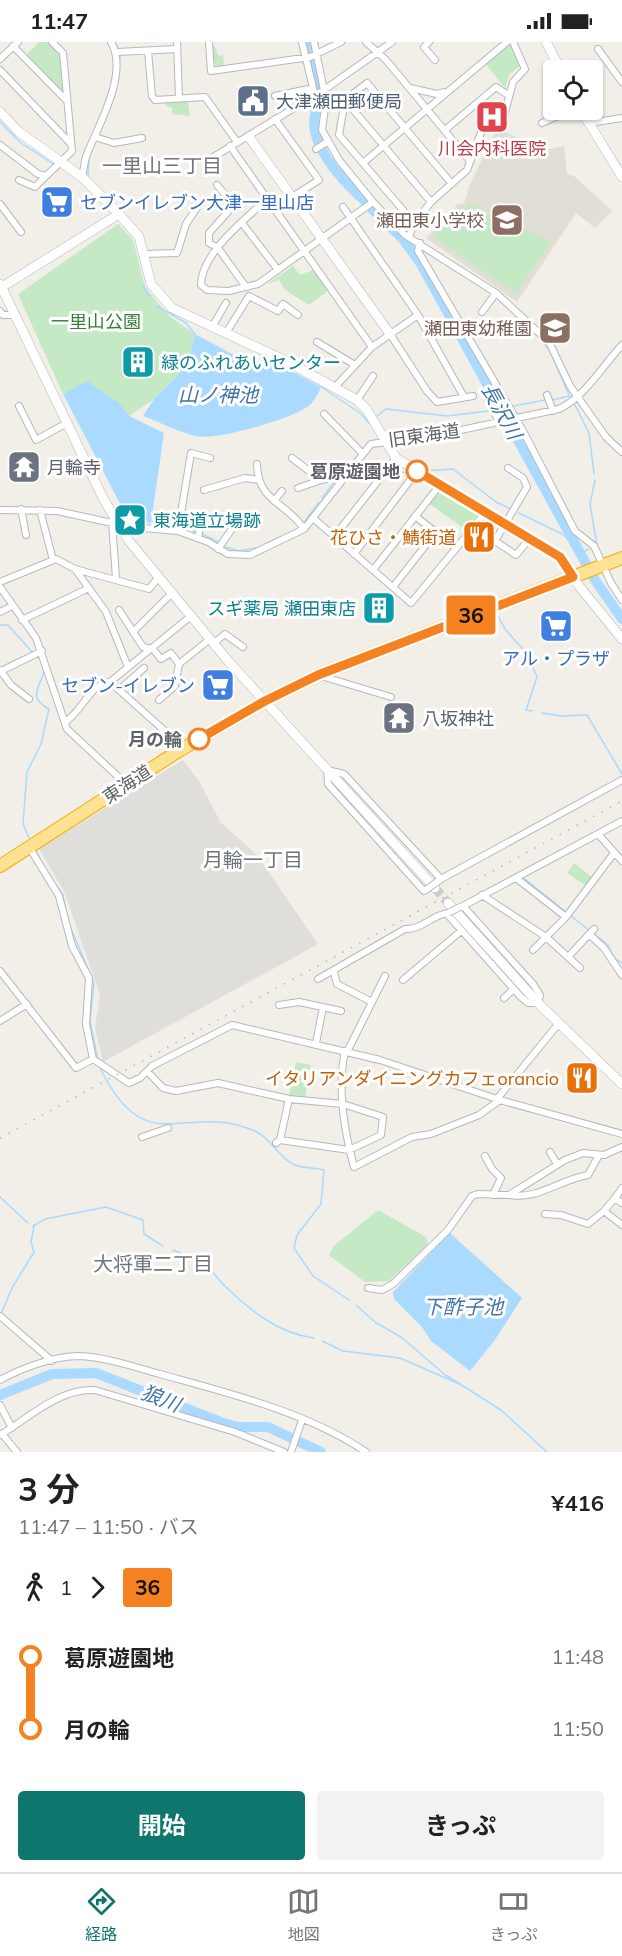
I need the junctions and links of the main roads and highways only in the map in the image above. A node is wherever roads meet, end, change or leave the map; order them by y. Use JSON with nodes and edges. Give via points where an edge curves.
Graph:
{"nodes":[{"id":1,"x":622,"y":558,"type":"edge"},
{"id":2,"x":0,"y":866,"type":"edge"}],
"edges":[{"from":1,"to":2,"type":"highway","name":"東海道","via":[[318,675],[265,701],[126,784]]}]}
